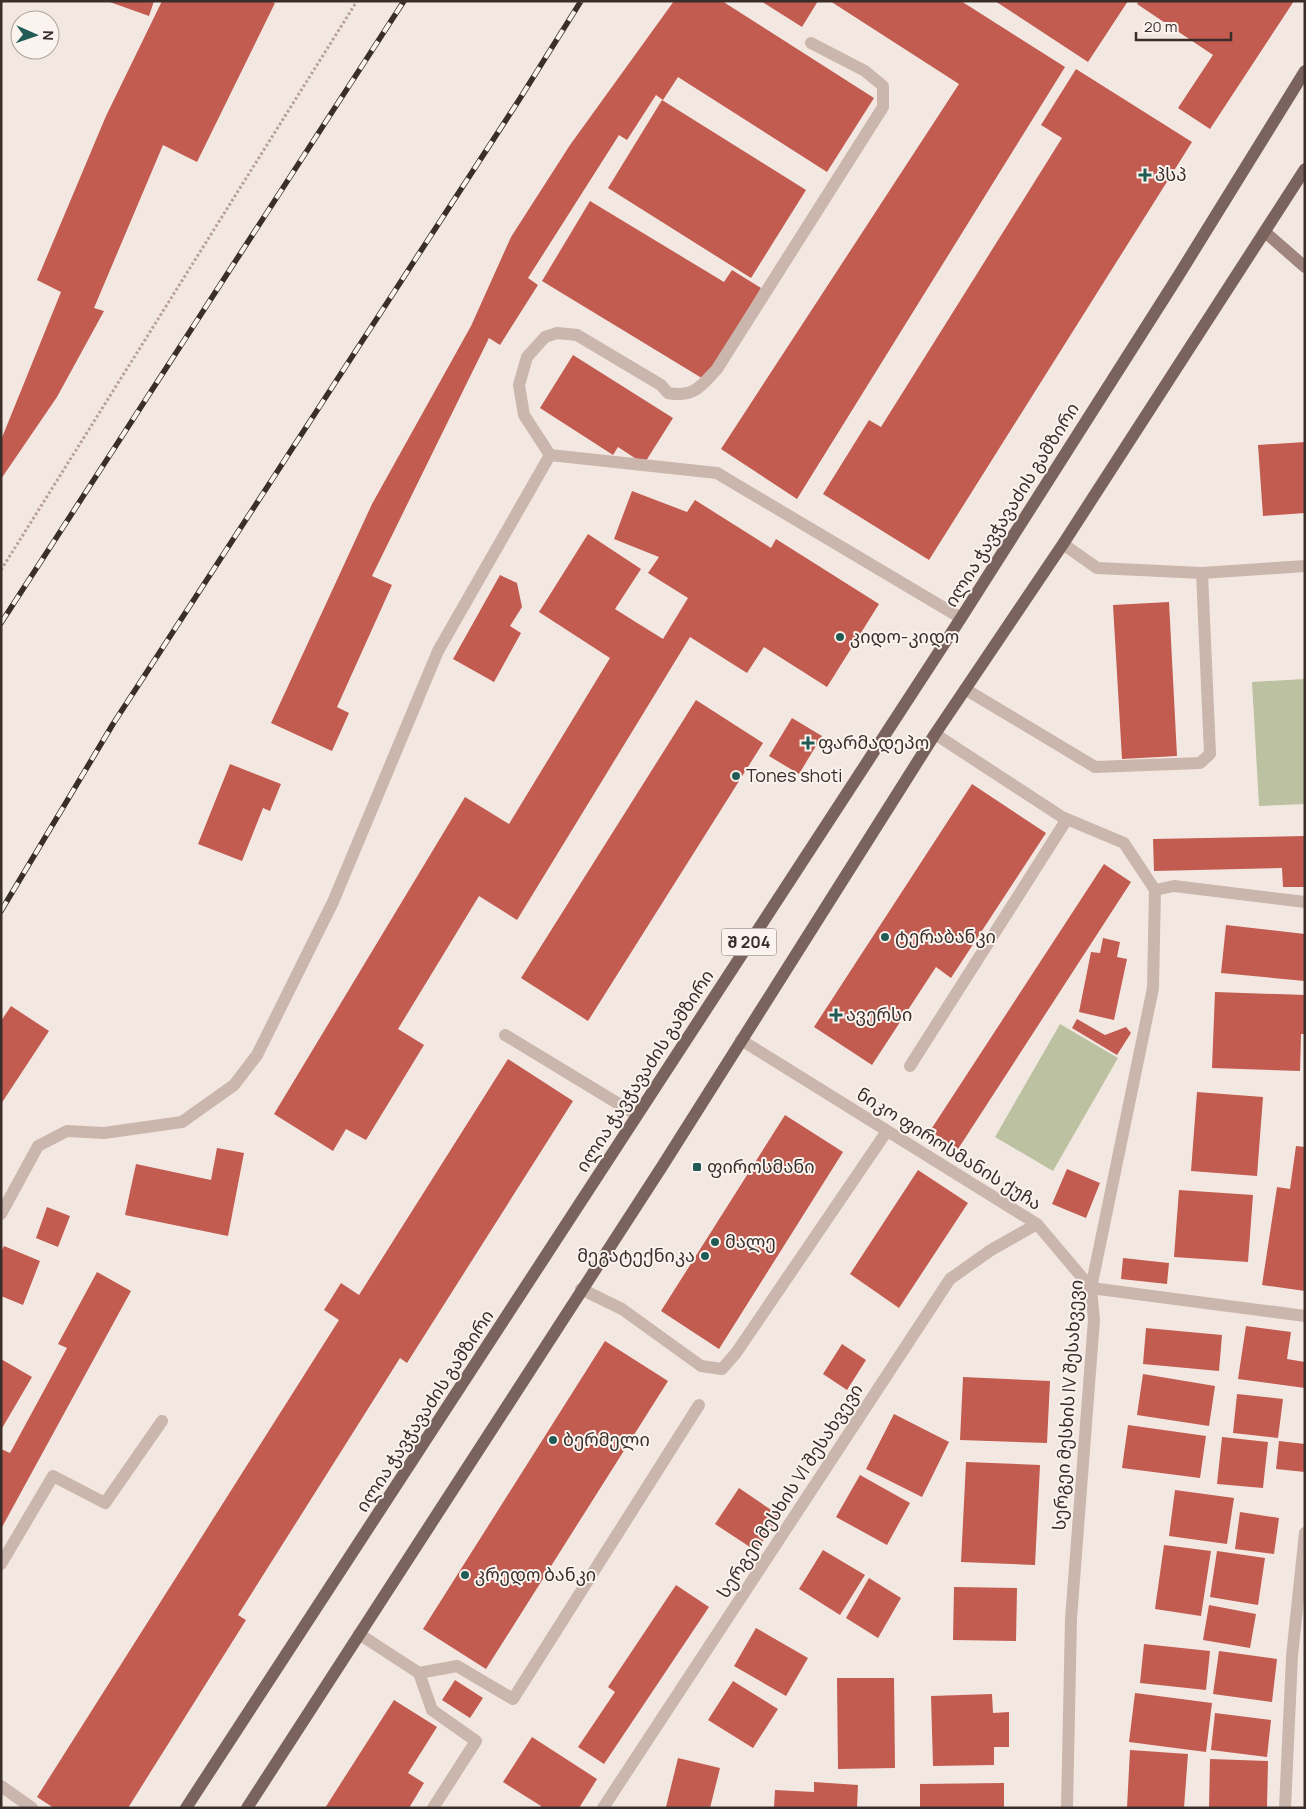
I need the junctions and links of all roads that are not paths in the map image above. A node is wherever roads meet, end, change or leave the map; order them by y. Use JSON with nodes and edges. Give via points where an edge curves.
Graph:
{"nodes":[{"id":1,"x":811,"y":43,"type":"dead end"},
{"id":2,"x":1305,"y":71,"type":"edge"},
{"id":3,"x":1305,"y":169,"type":"edge"},
{"id":4,"x":1265,"y":232,"type":"junction"},
{"id":5,"x":1305,"y":268,"type":"edge"},
{"id":6,"x":550,"y":455,"type":"junction"},
{"id":7,"x":1063,"y":544,"type":"junction"},
{"id":8,"x":1305,"y":566,"type":"edge"},
{"id":9,"x":1202,"y":573,"type":"junction"},
{"id":10,"x":961,"y":618,"type":"junction"},
{"id":11,"x":965,"y":689,"type":"junction"},
{"id":12,"x":935,"y":734,"type":"junction"},
{"id":13,"x":1067,"y":819,"type":"junction"},
{"id":14,"x":1155,"y":890,"type":"junction"},
{"id":15,"x":1305,"y":902,"type":"edge"},
{"id":16,"x":505,"y":1034,"type":"dead end"},
{"id":17,"x":741,"y":1040,"type":"junction"},
{"id":18,"x":910,"y":1066,"type":"dead end"},
{"id":19,"x":637,"y":1115,"type":"junction"},
{"id":20,"x":888,"y":1131,"type":"junction"},
{"id":21,"x":1,"y":1214,"type":"edge"},
{"id":22,"x":1037,"y":1224,"type":"junction"},
{"id":23,"x":1091,"y":1288,"type":"junction"},
{"id":24,"x":581,"y":1289,"type":"junction"},
{"id":25,"x":1305,"y":1316,"type":"edge"},
{"id":26,"x":699,"y":1405,"type":"dead end"},
{"id":27,"x":162,"y":1421,"type":"dead end"},
{"id":28,"x":1305,"y":1533,"type":"edge"},
{"id":29,"x":1,"y":1564,"type":"edge"},
{"id":30,"x":359,"y":1634,"type":"junction"},
{"id":31,"x":419,"y":1672,"type":"junction"},
{"id":32,"x":1,"y":1786,"type":"edge"},
{"id":33,"x":32,"y":1808,"type":"edge"},
{"id":34,"x":186,"y":1808,"type":"edge"},
{"id":35,"x":247,"y":1808,"type":"edge"},
{"id":36,"x":433,"y":1808,"type":"edge"},
{"id":37,"x":603,"y":1808,"type":"edge"},
{"id":38,"x":1068,"y":1808,"type":"edge"},
{"id":39,"x":1285,"y":1808,"type":"edge"}],
"edges":[{"from":1,"to":6,"type":"street","via":[[865,71],[883,86],[883,107],[849,162],[717,369],[698,390],[681,395],[668,393],[661,385],[577,335],[557,333],[545,338],[527,356],[519,385],[524,416]]},
{"from":2,"to":10,"type":"main road","name":"ილია ჭავჭავაძის გამზირი","number":"შ 204"},
{"from":3,"to":4,"type":"main road","number":"შ 204"},
{"from":4,"to":5,"type":"street"},
{"from":4,"to":7,"type":"main road","number":"შ 204"},
{"from":6,"to":10,"type":"street","via":[[717,472]]},
{"from":6,"to":21,"type":"street","via":[[438,651],[333,902],[257,1055],[234,1084],[182,1122],[104,1134],[67,1131],[38,1146]]},
{"from":7,"to":9,"type":"street","via":[[1097,568]]},
{"from":7,"to":11,"type":"main road","number":"შ 204"},
{"from":8,"to":9,"type":"street"},
{"from":9,"to":11,"type":"street","via":[[1210,754],[1200,763],[1095,768]]},
{"from":10,"to":19,"type":"main road","name":"ილია ჭავჭავაძის გამზირი","number":"შ 204"},
{"from":11,"to":12,"type":"main road","number":"შ 204"},
{"from":12,"to":13,"type":"street"},
{"from":12,"to":17,"type":"main road","number":"შ 204"},
{"from":13,"to":14,"type":"street","via":[[1124,843]]},
{"from":13,"to":18,"type":"street"},
{"from":14,"to":15,"type":"street","via":[[1174,886]]},
{"from":14,"to":23,"type":"street","name":"სერგეი მესხის IV შესახვევი","via":[[1153,988]]},
{"from":16,"to":19,"type":"street"},
{"from":17,"to":20,"type":"street","name":"ნიკო ფიროსმანის ქუჩა"},
{"from":17,"to":24,"type":"main road","number":"შ 204"},
{"from":19,"to":34,"type":"main road","name":"ილია ჭავჭავაძის გამზირი","number":"შ 204"},
{"from":20,"to":22,"type":"street","name":"ნიკო ფიროსმანის ქუჩა"},
{"from":20,"to":24,"type":"street","via":[[736,1354],[722,1369],[701,1366],[622,1309]]},
{"from":22,"to":23,"type":"street","name":"ნიკო ფიროსმანის ქუჩა"},
{"from":22,"to":37,"type":"street","name":"სერგეი მესხის VI შესახვევი","via":[[991,1250],[950,1280]]},
{"from":23,"to":25,"type":"street"},
{"from":23,"to":38,"type":"street","name":"სერგეი მესხის IV შესახვევი","via":[[1094,1320],[1071,1619]]},
{"from":24,"to":30,"type":"main road","number":"შ 204"},
{"from":26,"to":31,"type":"street","via":[[513,1699],[457,1666]]},
{"from":27,"to":29,"type":"street","via":[[105,1503],[53,1476]]},
{"from":28,"to":39,"type":"street","via":[[1292,1656]]},
{"from":30,"to":31,"type":"street"},
{"from":30,"to":35,"type":"main road","number":"შ 204"},
{"from":31,"to":36,"type":"street","via":[[432,1710],[476,1741]]},
{"from":32,"to":33,"type":"street"}]}
